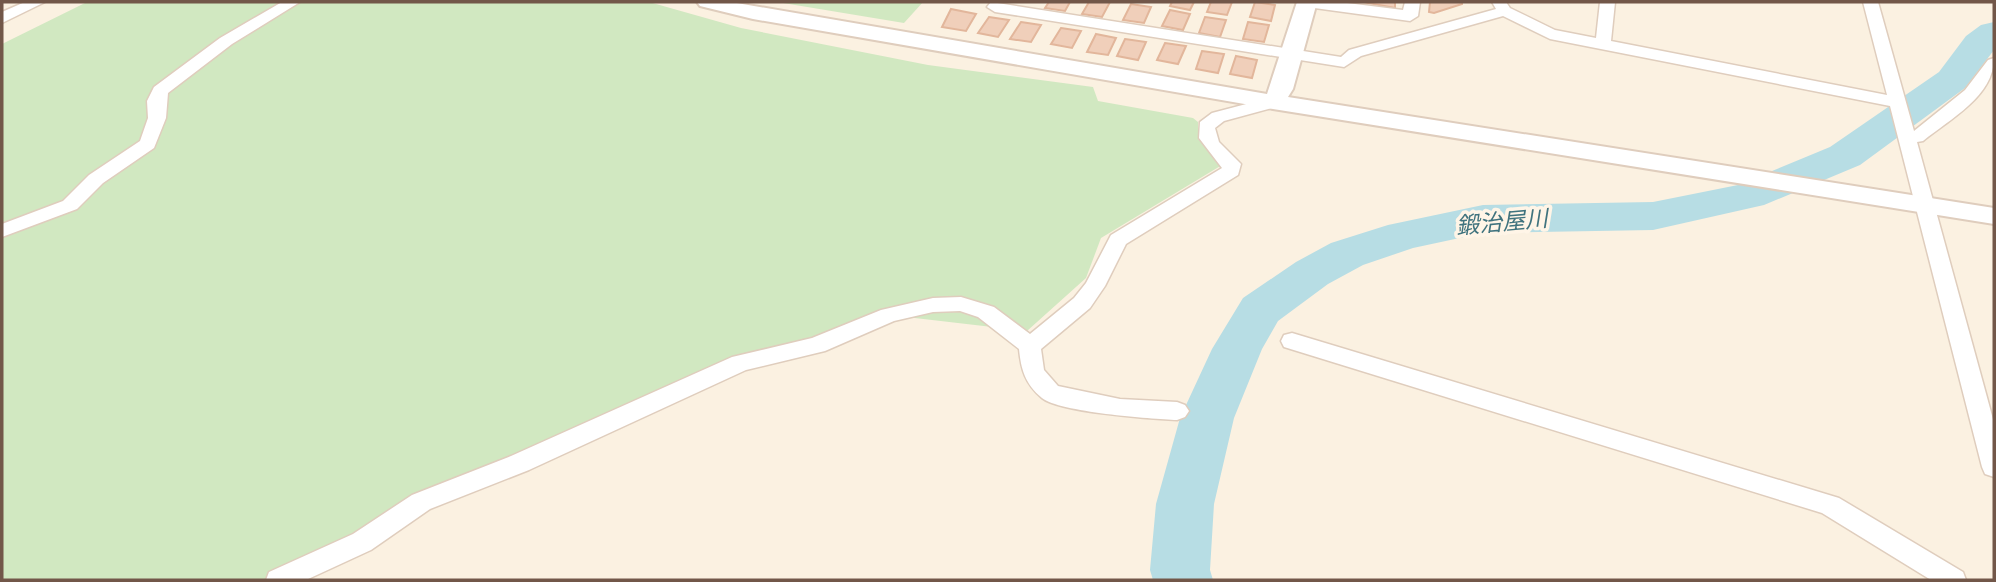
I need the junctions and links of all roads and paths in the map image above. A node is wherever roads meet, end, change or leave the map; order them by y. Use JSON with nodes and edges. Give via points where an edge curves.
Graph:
{"nodes":[{"id":1,"x":37,"y":2,"type":"edge"},
{"id":2,"x":292,"y":2,"type":"edge"},
{"id":3,"x":707,"y":2,"type":"edge"},
{"id":4,"x":999,"y":2,"type":"edge"},
{"id":5,"x":1307,"y":2,"type":"edge"},
{"id":6,"x":1412,"y":2,"type":"edge"},
{"id":7,"x":1608,"y":2,"type":"edge"},
{"id":8,"x":1871,"y":2,"type":"edge"},
{"id":9,"x":1502,"y":6,"type":"edge"},
{"id":10,"x":2,"y":18,"type":"edge"},
{"id":11,"x":1603,"y":45,"type":"junction"},
{"id":12,"x":1293,"y":53,"type":"junction"},
{"id":13,"x":1993,"y":67,"type":"edge"},
{"id":14,"x":1273,"y":102,"type":"junction"},
{"id":15,"x":1897,"y":103,"type":"junction"},
{"id":16,"x":1906,"y":135,"type":"junction"},
{"id":17,"x":1923,"y":204,"type":"junction"},
{"id":18,"x":1994,"y":216,"type":"edge"},
{"id":19,"x":2,"y":231,"type":"edge"},
{"id":20,"x":1292,"y":341,"type":"dead end"},
{"id":21,"x":1030,"y":346,"type":"junction"},
{"id":22,"x":1177,"y":411,"type":"dead end"},
{"id":23,"x":1994,"y":467,"type":"edge"},
{"id":24,"x":279,"y":580,"type":"edge"},
{"id":25,"x":1953,"y":580,"type":"edge"}],
"edges":[{"from":1,"to":10,"type":"street"},
{"from":2,"to":19,"type":"street","via":[[226,41],[166,85],[156,101],[157,118],[148,144],[96,179],[70,205]]},
{"from":3,"to":14,"type":"street"},
{"from":4,"to":12,"type":"street","via":[[995,7]]},
{"from":5,"to":6,"type":"street","via":[[1410,16]]},
{"from":5,"to":12,"type":"street"},
{"from":7,"to":11,"type":"street"},
{"from":8,"to":15,"type":"street"},
{"from":9,"to":11,"type":"street","via":[[1550,34]]},
{"from":9,"to":12,"type":"street","via":[[1355,53],[1344,62]]},
{"from":11,"to":15,"type":"street"},
{"from":12,"to":14,"type":"street"},
{"from":13,"to":16,"type":"street","via":[[1971,94],[1934,125],[1917,137]]},
{"from":14,"to":17,"type":"street"},
{"from":14,"to":21,"type":"street","via":[[1219,117],[1206,126],[1205,136],[1233,164],[1231,171],[1118,240],[1082,303]]},
{"from":15,"to":16,"type":"street"},
{"from":16,"to":17,"type":"street"},
{"from":17,"to":18,"type":"street"},
{"from":17,"to":23,"type":"street"},
{"from":20,"to":25,"type":"street","via":[[1830,505]]},
{"from":21,"to":22,"type":"street","via":[[1033,372],[1051,393],[1120,408]]},
{"from":21,"to":24,"type":"street","via":[[986,312],[961,304],[889,315],[817,345],[740,363],[520,463],[421,502],[362,542]]}]}
